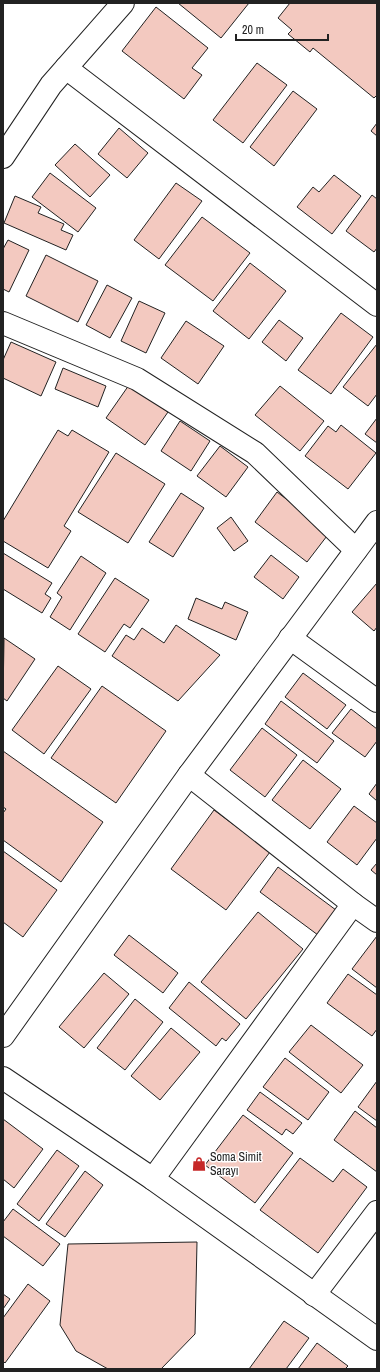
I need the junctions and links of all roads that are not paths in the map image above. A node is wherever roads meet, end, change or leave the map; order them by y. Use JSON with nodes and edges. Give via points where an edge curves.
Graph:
{"nodes":[{"id":1,"x":123,"y":3,"type":"edge"},
{"id":2,"x":66,"y":68,"type":"junction"},
{"id":3,"x":3,"y":157,"type":"edge"},
{"id":4,"x":377,"y":306,"type":"edge"},
{"id":5,"x":3,"y":323,"type":"edge"},
{"id":6,"x":377,"y":522,"type":"edge"},
{"id":7,"x":356,"y":550,"type":"junction"},
{"id":8,"x":290,"y":638,"type":"junction"},
{"id":9,"x":377,"y":701,"type":"edge"},
{"id":10,"x":189,"y":775,"type":"junction"},
{"id":11,"x":353,"y":904,"type":"junction"},
{"id":12,"x":377,"y":921,"type":"edge"},
{"id":13,"x":3,"y":1036,"type":"edge"},
{"id":14,"x":3,"y":1078,"type":"edge"},
{"id":15,"x":153,"y":1179,"type":"junction"},
{"id":16,"x":377,"y":1212,"type":"edge"},
{"id":17,"x":314,"y":1295,"type":"junction"},
{"id":18,"x":377,"y":1339,"type":"edge"}],
"edges":[{"from":1,"to":2,"type":"street"},
{"from":2,"to":3,"type":"street","via":[[51,85]]},
{"from":2,"to":4,"type":"street"},
{"from":5,"to":7,"type":"street","via":[[137,379],[248,449]]},
{"from":6,"to":7,"type":"street"},
{"from":7,"to":8,"type":"street"},
{"from":8,"to":9,"type":"street"},
{"from":8,"to":10,"type":"street"},
{"from":10,"to":11,"type":"street"},
{"from":10,"to":13,"type":"street"},
{"from":11,"to":12,"type":"street"},
{"from":11,"to":15,"type":"street"},
{"from":14,"to":15,"type":"street"},
{"from":15,"to":17,"type":"street"},
{"from":16,"to":17,"type":"street"},
{"from":17,"to":18,"type":"street"}]}
